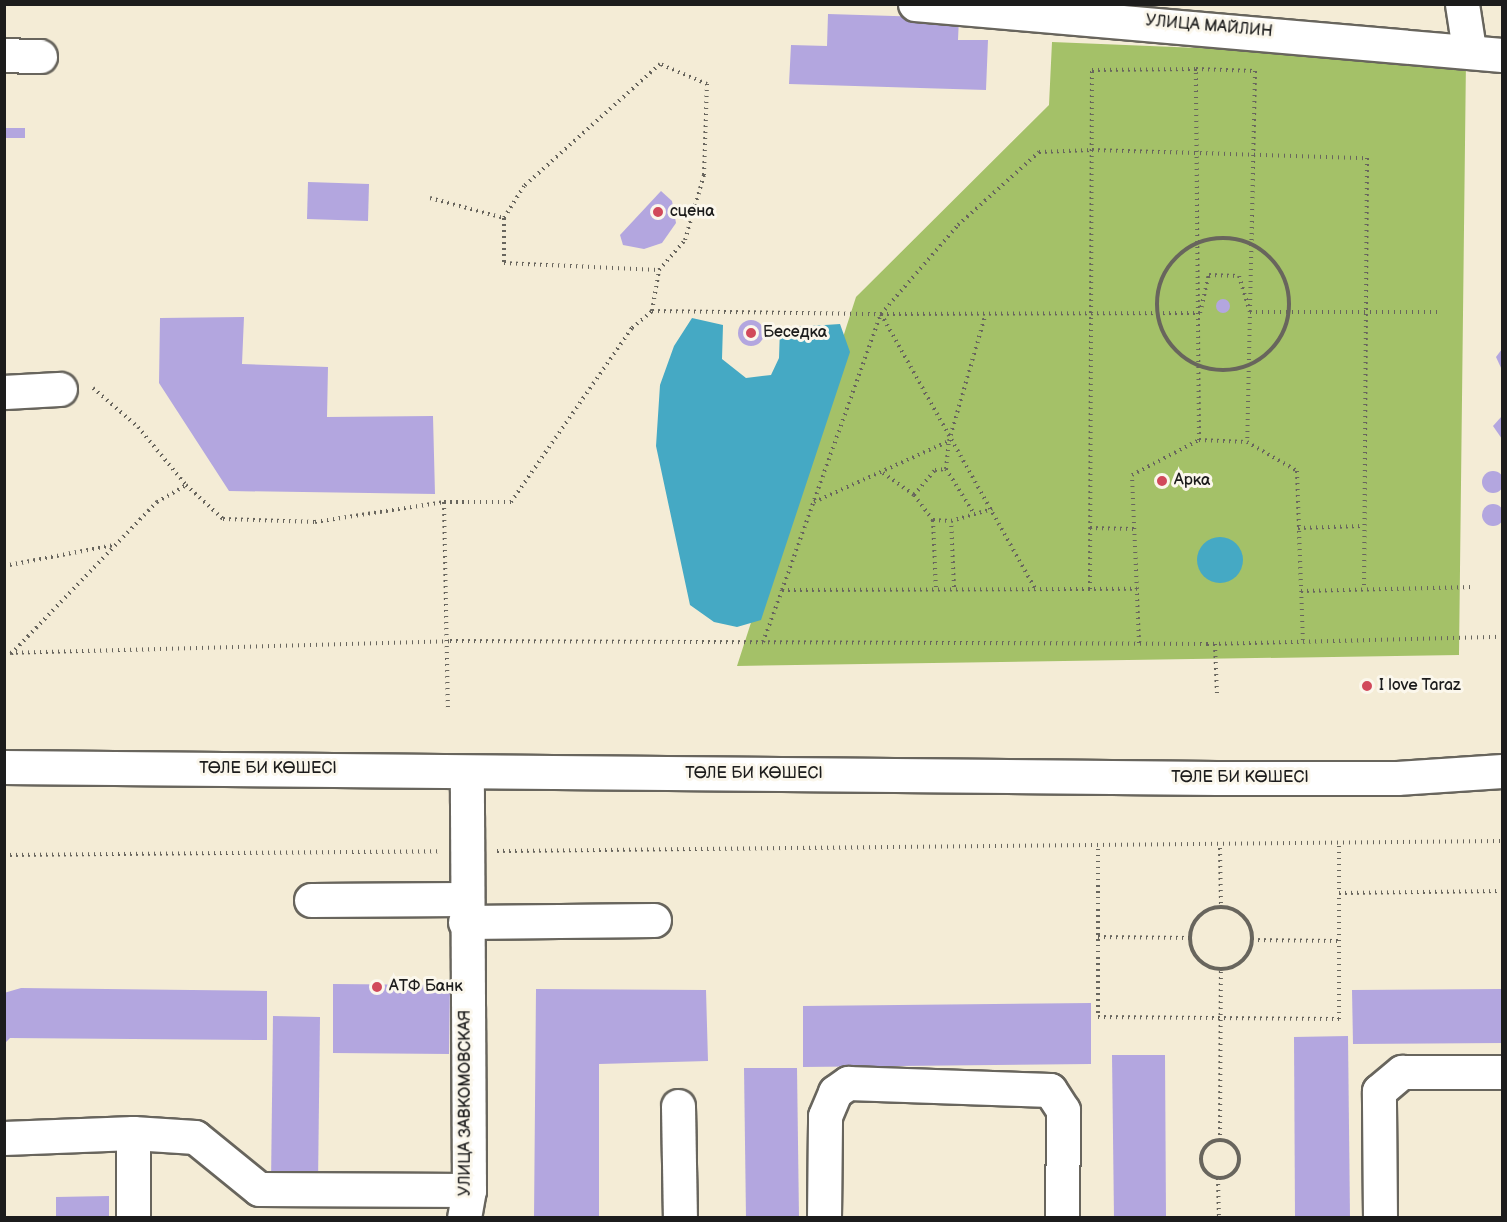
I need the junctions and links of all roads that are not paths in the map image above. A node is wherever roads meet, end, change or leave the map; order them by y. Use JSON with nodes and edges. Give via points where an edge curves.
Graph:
{"nodes":[{"id":1,"x":915,"y":4,"type":"edge"},
{"id":2,"x":1462,"y":4,"type":"edge"},
{"id":3,"x":1469,"y":49,"type":"junction"},
{"id":4,"x":4,"y":55,"type":"edge"},
{"id":5,"x":1503,"y":55,"type":"edge"},
{"id":6,"x":40,"y":56,"type":"dead end"},
{"id":7,"x":60,"y":389,"type":"dead end"},
{"id":8,"x":4,"y":392,"type":"edge"},
{"id":9,"x":4,"y":767,"type":"edge"},
{"id":10,"x":1503,"y":771,"type":"edge"},
{"id":11,"x":467,"y":772,"type":"junction"},
{"id":12,"x":311,"y":900,"type":"dead end"},
{"id":13,"x":464,"y":910,"type":"junction"},
{"id":14,"x":654,"y":920,"type":"dead end"},
{"id":15,"x":1503,"y":1072,"type":"edge"},
{"id":16,"x":678,"y":1106,"type":"dead end"},
{"id":17,"x":133,"y":1133,"type":"junction"},
{"id":18,"x":4,"y":1138,"type":"edge"},
{"id":19,"x":467,"y":1204,"type":"edge"},
{"id":20,"x":133,"y":1218,"type":"edge"},
{"id":21,"x":680,"y":1218,"type":"edge"},
{"id":22,"x":824,"y":1218,"type":"edge"},
{"id":23,"x":1062,"y":1218,"type":"edge"},
{"id":24,"x":1380,"y":1218,"type":"edge"}],
"edges":[{"from":1,"to":3,"type":"main road","name":"УЛИЦА МАЙЛИН"},
{"from":2,"to":3,"type":"main road"},
{"from":3,"to":5,"type":"main road","name":"УЛИЦА МАЙЛИН"},
{"from":4,"to":6,"type":"main road"},
{"from":7,"to":8,"type":"main road"},
{"from":9,"to":11,"type":"main road","name":"ТӨЛЕ БИ КӨШЕСІ"},
{"from":10,"to":11,"type":"main road","name":"ТӨЛЕ БИ КӨШЕСІ","via":[[1397,778]]},
{"from":11,"to":13,"type":"main road","name":"УЛИЦА ЗАВКОМОВСКАЯ"},
{"from":12,"to":13,"type":"main road"},
{"from":13,"to":14,"type":"main road"},
{"from":13,"to":19,"type":"main road","name":"УЛИЦА ЗАВКОМОВСКАЯ"},
{"from":15,"to":24,"type":"main road","via":[[1402,1072],[1379,1090]]},
{"from":16,"to":21,"type":"main road"},
{"from":17,"to":18,"type":"main road"},
{"from":17,"to":19,"type":"main road","via":[[195,1137],[259,1189]]},
{"from":17,"to":20,"type":"main road"},
{"from":22,"to":23,"type":"main road","via":[[825,1116],[835,1092],[848,1083],[1050,1090],[1064,1110]]}]}
